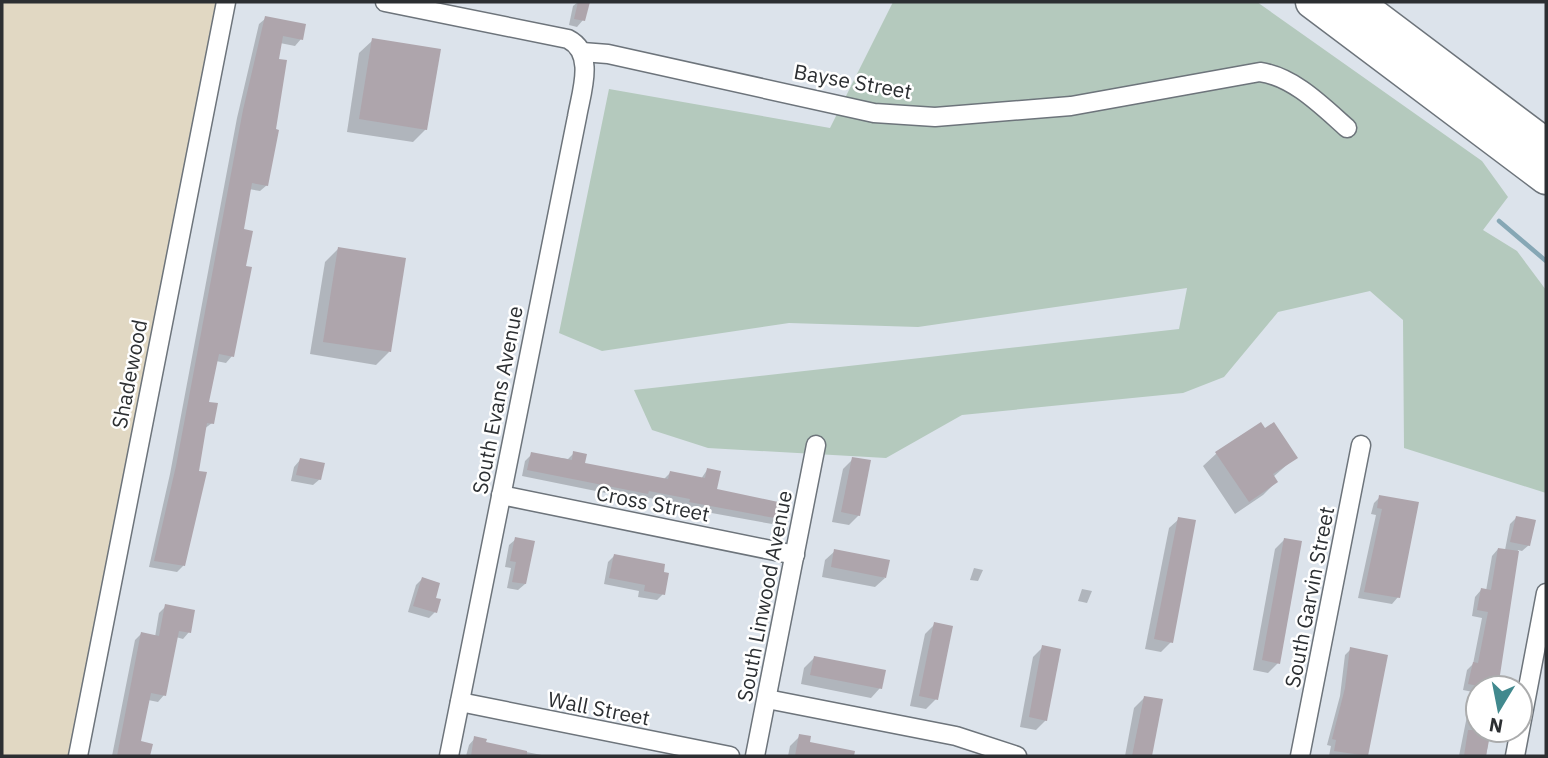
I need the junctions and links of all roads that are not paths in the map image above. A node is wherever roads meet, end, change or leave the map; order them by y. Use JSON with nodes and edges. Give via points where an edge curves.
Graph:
{"nodes":[{"id":1,"x":226,"y":2,"type":"edge"},
{"id":2,"x":384,"y":2,"type":"edge"},
{"id":3,"x":1312,"y":2,"type":"edge"},
{"id":4,"x":1356,"y":2,"type":"edge"},
{"id":5,"x":583,"y":52,"type":"junction"},
{"id":6,"x":1347,"y":128,"type":"dead end"},
{"id":7,"x":1546,"y":145,"type":"edge"},
{"id":8,"x":1546,"y":178,"type":"edge"},
{"id":9,"x":817,"y":445,"type":"dead end"},
{"id":10,"x":1361,"y":445,"type":"dead end"},
{"id":11,"x":501,"y":495,"type":"junction"},
{"id":12,"x":795,"y":555,"type":"junction"},
{"id":13,"x":1546,"y":593,"type":"edge"},
{"id":14,"x":767,"y":699,"type":"junction"},
{"id":15,"x":460,"y":702,"type":"junction"},
{"id":16,"x":78,"y":756,"type":"edge"},
{"id":17,"x":449,"y":756,"type":"edge"},
{"id":18,"x":730,"y":756,"type":"edge"},
{"id":19,"x":755,"y":756,"type":"edge"},
{"id":20,"x":1017,"y":756,"type":"edge"},
{"id":21,"x":1300,"y":756,"type":"edge"},
{"id":22,"x":1515,"y":756,"type":"edge"}],
"edges":[{"from":1,"to":16,"type":"street","name":"Shadewood"},
{"from":2,"to":5,"type":"street","name":"Bayse Street","via":[[568,39]]},
{"from":3,"to":8,"type":"highway"},
{"from":4,"to":7,"type":"highway"},
{"from":5,"to":6,"type":"street","name":"Bayse Street","via":[[874,113],[935,117],[1071,106],[1260,72],[1282,77]]},
{"from":5,"to":11,"type":"street","name":"South Evans Avenue","via":[[585,70],[577,117]]},
{"from":9,"to":12,"type":"street","name":"South Linwood Avenue"},
{"from":10,"to":21,"type":"street","name":"South Garvin Street"},
{"from":11,"to":12,"type":"street","name":"Cross Street"},
{"from":11,"to":15,"type":"street","name":"South Evans Avenue"},
{"from":12,"to":14,"type":"street","name":"South Linwood Avenue"},
{"from":13,"to":22,"type":"street"},
{"from":14,"to":19,"type":"street","name":"South Linwood Avenue"},
{"from":14,"to":20,"type":"street","via":[[956,736]]},
{"from":15,"to":17,"type":"street","name":"South Evans Avenue"},
{"from":15,"to":18,"type":"street","name":"Wall Street"}]}
